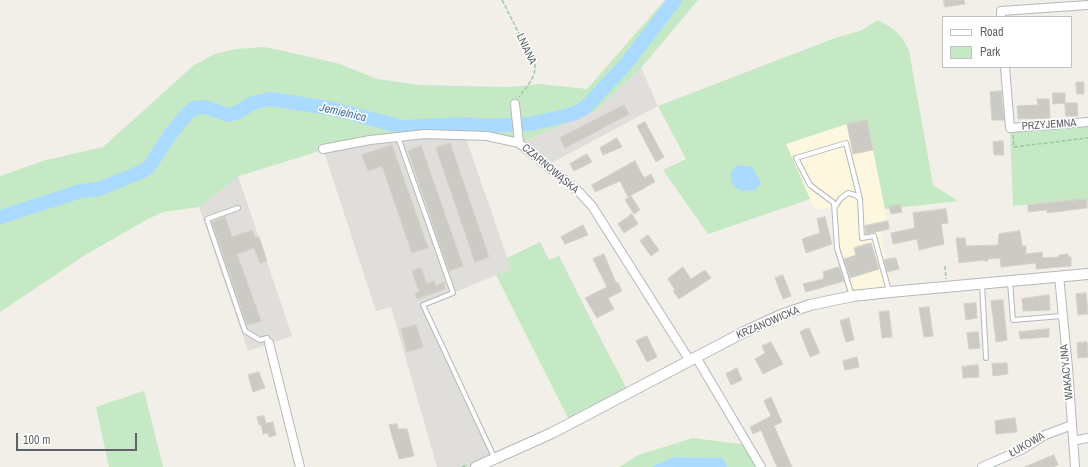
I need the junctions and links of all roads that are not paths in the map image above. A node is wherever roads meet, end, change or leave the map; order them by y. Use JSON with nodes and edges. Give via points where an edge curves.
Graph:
{"nodes":[{"id":1,"x":1088,"y":5,"type":"edge"},
{"id":2,"x":1001,"y":14,"type":"edge"},
{"id":3,"x":1005,"y":68,"type":"edge"},
{"id":4,"x":515,"y":104,"type":"road end"},
{"id":5,"x":1088,"y":122,"type":"edge"},
{"id":6,"x":398,"y":137,"type":"junction"},
{"id":7,"x":519,"y":143,"type":"junction"},
{"id":8,"x":323,"y":149,"type":"dead end"},
{"id":9,"x":860,"y":199,"type":"junction"},
{"id":10,"x":835,"y":207,"type":"junction"},
{"id":11,"x":238,"y":208,"type":"dead end"},
{"id":12,"x":1088,"y":274,"type":"edge"},
{"id":13,"x":1059,"y":276,"type":"junction"},
{"id":14,"x":1010,"y":281,"type":"junction"},
{"id":15,"x":982,"y":283,"type":"junction"},
{"id":16,"x":890,"y":292,"type":"junction"},
{"id":17,"x":853,"y":296,"type":"junction"},
{"id":18,"x":1062,"y":316,"type":"junction"},
{"id":19,"x":269,"y":343,"type":"joint"},
{"id":20,"x":986,"y":358,"type":"dead end"},
{"id":21,"x":693,"y":359,"type":"junction"},
{"id":22,"x":1072,"y":425,"type":"junction"},
{"id":23,"x":1088,"y":438,"type":"edge"},
{"id":24,"x":1073,"y":441,"type":"junction"},
{"id":25,"x":495,"y":460,"type":"junction"},
{"id":26,"x":300,"y":467,"type":"edge"},
{"id":27,"x":476,"y":467,"type":"edge"},
{"id":28,"x":761,"y":467,"type":"edge"},
{"id":29,"x":982,"y":467,"type":"edge"},
{"id":30,"x":1075,"y":467,"type":"edge"}],
"edges":[{"from":1,"to":2,"type":"street"},
{"from":3,"to":5,"type":"street","name":"PRZYJEMNA","via":[[1011,128]]},
{"from":4,"to":7,"type":"street"},
{"from":6,"to":7,"type":"street","name":"CZARNOWĄSKA","via":[[425,134],[480,136]]},
{"from":6,"to":8,"type":"street","name":"CZARNOWĄSKA"},
{"from":6,"to":25,"type":"lane","via":[[453,293],[423,305]]},
{"from":7,"to":21,"type":"street","name":"CZARNOWĄSKA","via":[[578,191],[592,206]]},
{"from":9,"to":10,"type":"lane","via":[[848,193]]},
{"from":9,"to":10,"type":"lane","via":[[846,143],[796,158],[810,185],[834,203]]},
{"from":9,"to":16,"type":"lane","via":[[862,238],[874,236]]},
{"from":10,"to":17,"type":"lane","via":[[837,248]]},
{"from":11,"to":19,"type":"lane","via":[[207,219],[245,330],[260,340],[267,338]]},
{"from":12,"to":13,"type":"street","name":"KRZANOWICKA"},
{"from":13,"to":14,"type":"street","name":"KRZANOWICKA"},
{"from":13,"to":18,"type":"street","name":"WAKACYJNA"},
{"from":14,"to":15,"type":"street","name":"KRZANOWICKA"},
{"from":14,"to":18,"type":"lane","via":[[1013,320]]},
{"from":15,"to":16,"type":"street","name":"KRZANOWICKA"},
{"from":15,"to":20,"type":"lane"},
{"from":16,"to":17,"type":"street","name":"KRZANOWICKA"},
{"from":17,"to":21,"type":"street","name":"KRZANOWICKA","via":[[810,305],[782,315]]},
{"from":18,"to":22,"type":"street","name":"WAKACYJNA"},
{"from":19,"to":26,"type":"street"},
{"from":21,"to":25,"type":"street","name":"KRZANOWICKA","via":[[552,434]]},
{"from":21,"to":28,"type":"street","name":"CZARNOWĄSKA"},
{"from":22,"to":24,"type":"street","name":"WAKACYJNA"},
{"from":22,"to":29,"type":"street","name":"ŁUKOWA","via":[[1045,435],[1021,450]]},
{"from":23,"to":24,"type":"street"},
{"from":24,"to":30,"type":"street","name":"WAKACYJNA"},
{"from":25,"to":27,"type":"street","name":"KRZANOWICKA"}]}
